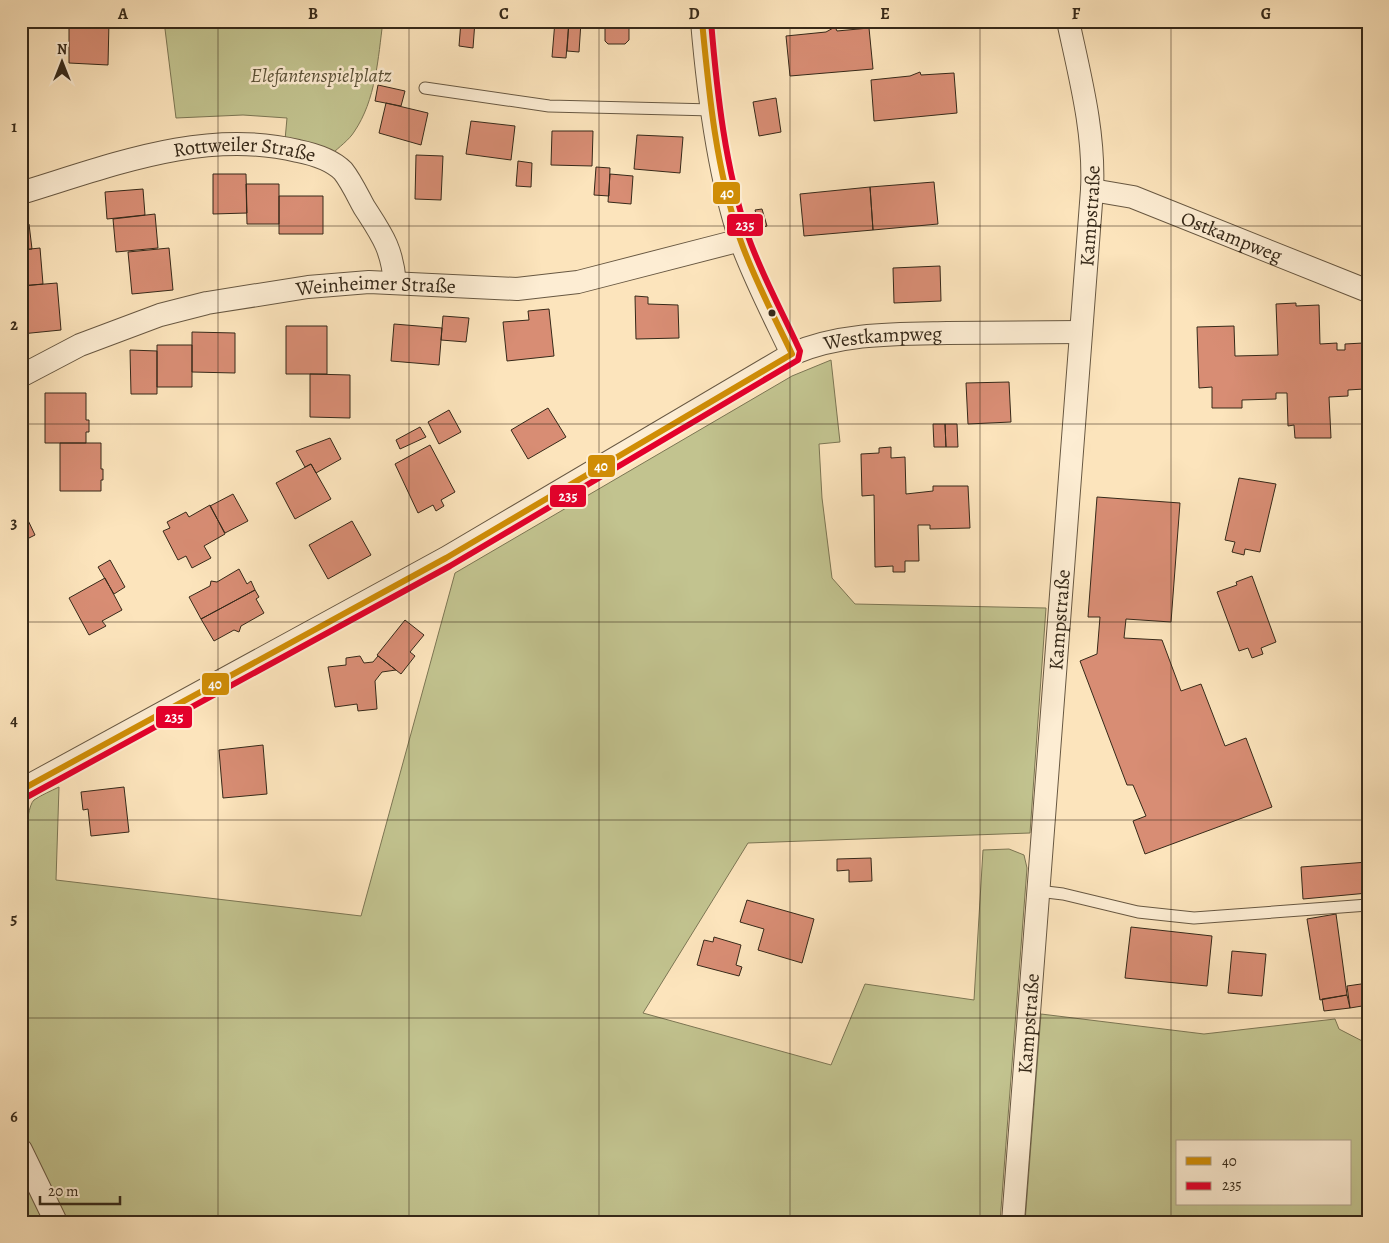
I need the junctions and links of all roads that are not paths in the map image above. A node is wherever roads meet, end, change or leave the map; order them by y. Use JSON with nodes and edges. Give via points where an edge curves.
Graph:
{"nodes":[{"id":1,"x":702,"y":21,"type":"edge"},
{"id":2,"x":1068,"y":21,"type":"edge"},
{"id":3,"x":425,"y":88,"type":"dead end"},
{"id":4,"x":713,"y":110,"type":"junction"},
{"id":5,"x":1092,"y":190,"type":"junction"},
{"id":6,"x":21,"y":193,"type":"edge"},
{"id":7,"x":741,"y":240,"type":"junction"},
{"id":8,"x":395,"y":282,"type":"junction"},
{"id":9,"x":1368,"y":290,"type":"edge"},
{"id":10,"x":1081,"y":332,"type":"junction"},
{"id":11,"x":792,"y":354,"type":"junction"},
{"id":12,"x":21,"y":376,"type":"edge"},
{"id":13,"x":21,"y":790,"type":"edge"},
{"id":14,"x":1038,"y":891,"type":"junction"},
{"id":15,"x":1368,"y":905,"type":"edge"},
{"id":16,"x":21,"y":1150,"type":"edge"},
{"id":17,"x":56,"y":1222,"type":"edge"},
{"id":18,"x":1014,"y":1222,"type":"edge"}],
"edges":[{"from":1,"to":4,"type":"street"},
{"from":2,"to":5,"type":"street","name":"Kampstraße","via":[[1090,127]]},
{"from":3,"to":4,"type":"lane","via":[[550,106]]},
{"from":4,"to":7,"type":"street","via":[[726,186]]},
{"from":5,"to":9,"type":"street","name":"Ostkampweg","via":[[1133,197]]},
{"from":5,"to":10,"type":"street","name":"Kampstraße"},
{"from":6,"to":8,"type":"street","name":"Rottweiler Straße","via":[[148,154],[199,145],[282,147],[315,155],[342,171],[388,245],[394,263]]},
{"from":7,"to":8,"type":"street","name":"Weinheimer Straße","via":[[551,286],[474,288]]},
{"from":7,"to":11,"type":"street"},
{"from":8,"to":12,"type":"street","name":"Weinheimer Straße","via":[[308,287],[207,303],[160,315],[80,345]]},
{"from":10,"to":11,"type":"street","name":"Westkampweg","via":[[880,334],[813,345]]},
{"from":10,"to":14,"type":"street","name":"Kampstraße"},
{"from":11,"to":13,"type":"street","name":"Westkampweg","via":[[446,558]]},
{"from":14,"to":15,"type":"lane","via":[[1138,912],[1194,918]]},
{"from":14,"to":18,"type":"street","name":"Kampstraße"},
{"from":16,"to":17,"type":"street"}]}
